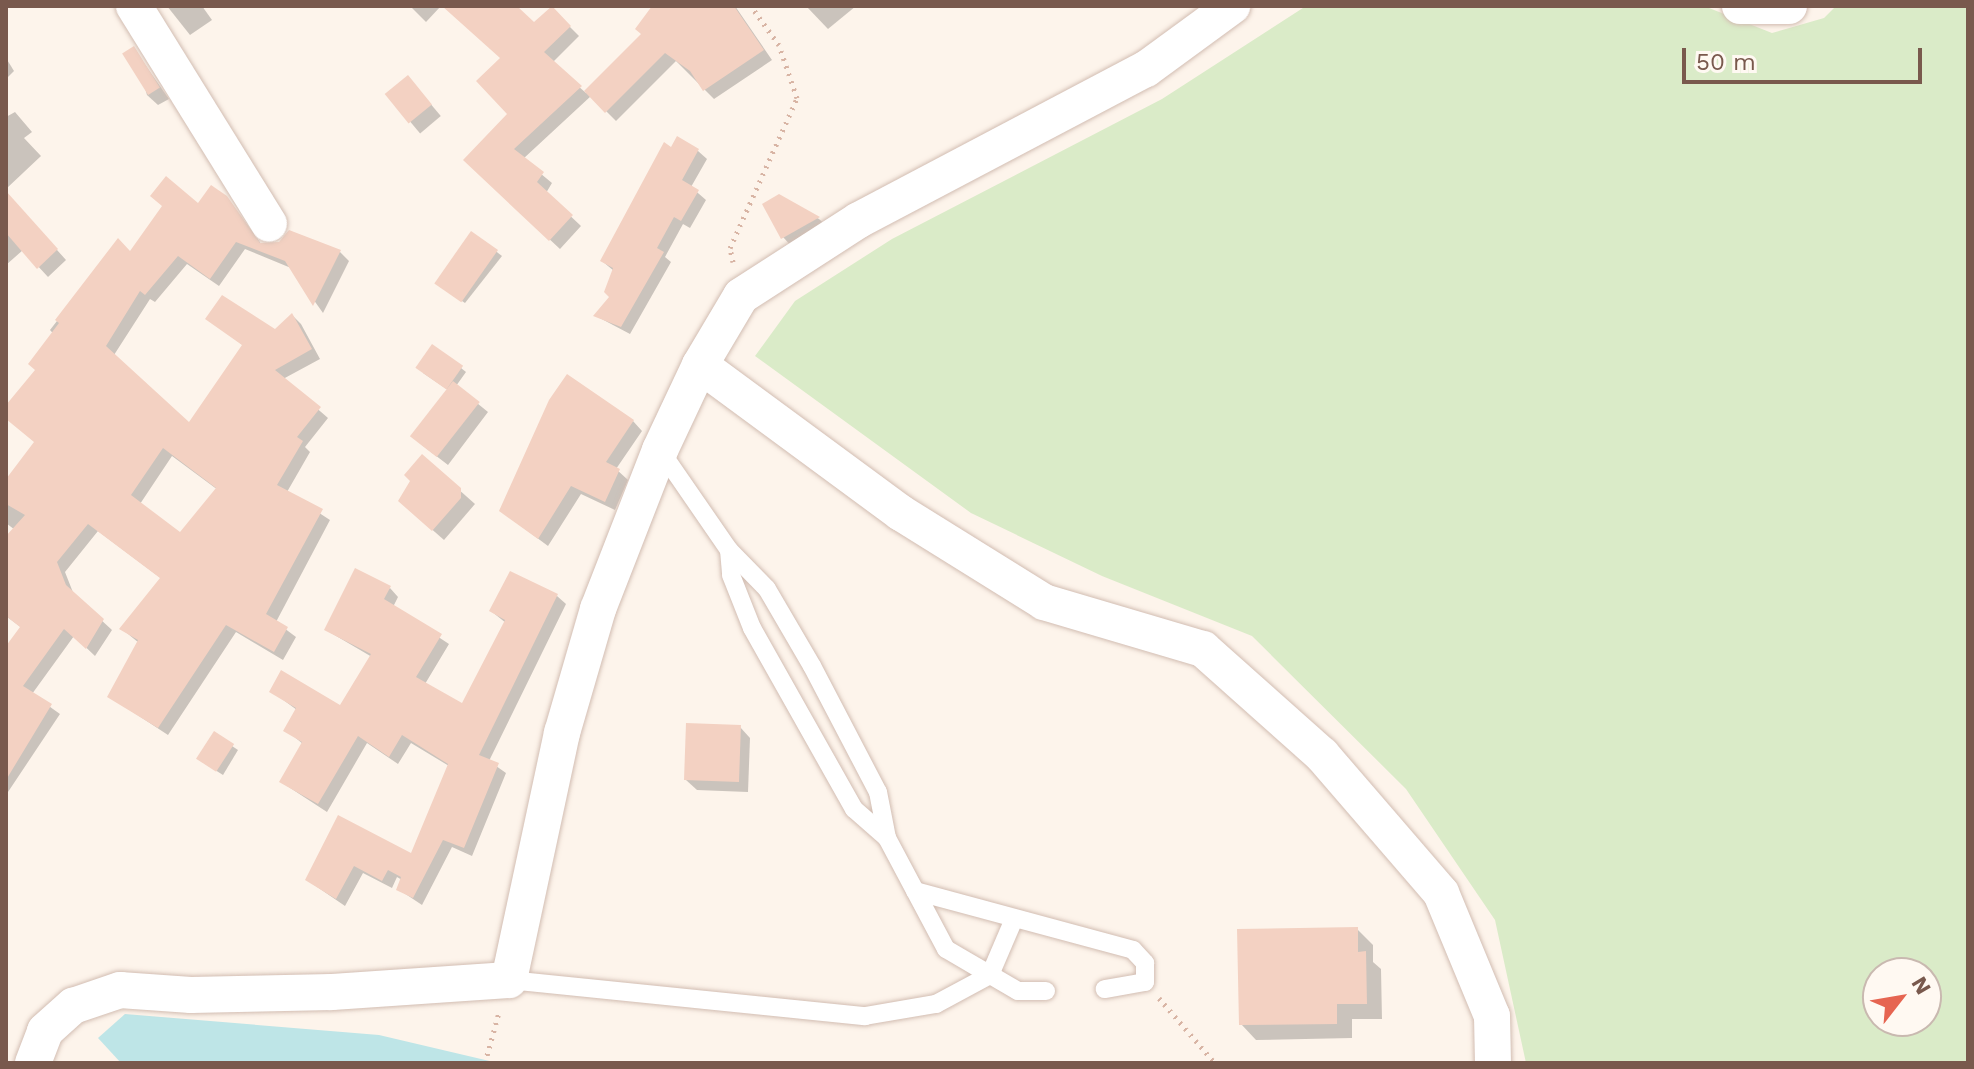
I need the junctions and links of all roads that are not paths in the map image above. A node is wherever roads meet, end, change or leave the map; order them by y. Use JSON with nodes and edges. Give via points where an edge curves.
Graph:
{"nodes":[{"id":1,"x":134,"y":6,"type":"edge"},
{"id":2,"x":1232,"y":6,"type":"edge"},
{"id":3,"x":1740,"y":6,"type":"edge"},
{"id":4,"x":1789,"y":6,"type":"edge"},
{"id":5,"x":269,"y":224,"type":"dead end"},
{"id":6,"x":700,"y":365,"type":"junction"},
{"id":7,"x":660,"y":450,"type":"junction"},
{"id":8,"x":729,"y":550,"type":"junction"},
{"id":9,"x":887,"y":838,"type":"junction"},
{"id":10,"x":915,"y":891,"type":"junction"},
{"id":11,"x":1014,"y":919,"type":"junction"},
{"id":12,"x":990,"y":975,"type":"junction"},
{"id":13,"x":509,"y":980,"type":"junction"},
{"id":14,"x":1105,"y":989,"type":"dead end"},
{"id":15,"x":1046,"y":991,"type":"dead end"},
{"id":16,"x":33,"y":1063,"type":"edge"},
{"id":17,"x":1493,"y":1063,"type":"edge"}],
"edges":[{"from":1,"to":5,"type":"street"},
{"from":2,"to":6,"type":"street","via":[[1146,69],[859,220],[741,296]]},
{"from":3,"to":4,"type":"street"},
{"from":6,"to":7,"type":"street"},
{"from":6,"to":17,"type":"street","via":[[901,513],[1044,602],[1203,649],[1322,755],[1441,893],[1492,1016]]},
{"from":7,"to":8,"type":"lane"},
{"from":7,"to":13,"type":"street","via":[[598,609],[562,733]]},
{"from":8,"to":9,"type":"lane","via":[[767,589],[812,666],[878,792]]},
{"from":8,"to":9,"type":"lane","via":[[731,575],[752,628],[854,809]]},
{"from":9,"to":10,"type":"lane"},
{"from":10,"to":11,"type":"lane"},
{"from":10,"to":12,"type":"lane","via":[[946,949]]},
{"from":11,"to":12,"type":"lane"},
{"from":11,"to":14,"type":"lane","via":[[1133,950],[1145,963],[1145,982]]},
{"from":12,"to":13,"type":"lane","via":[[936,1004],[865,1016]]},
{"from":12,"to":15,"type":"lane","via":[[1018,991]]},
{"from":13,"to":16,"type":"street","via":[[317,992],[120,990],[73,1006],[45,1031]]}]}
